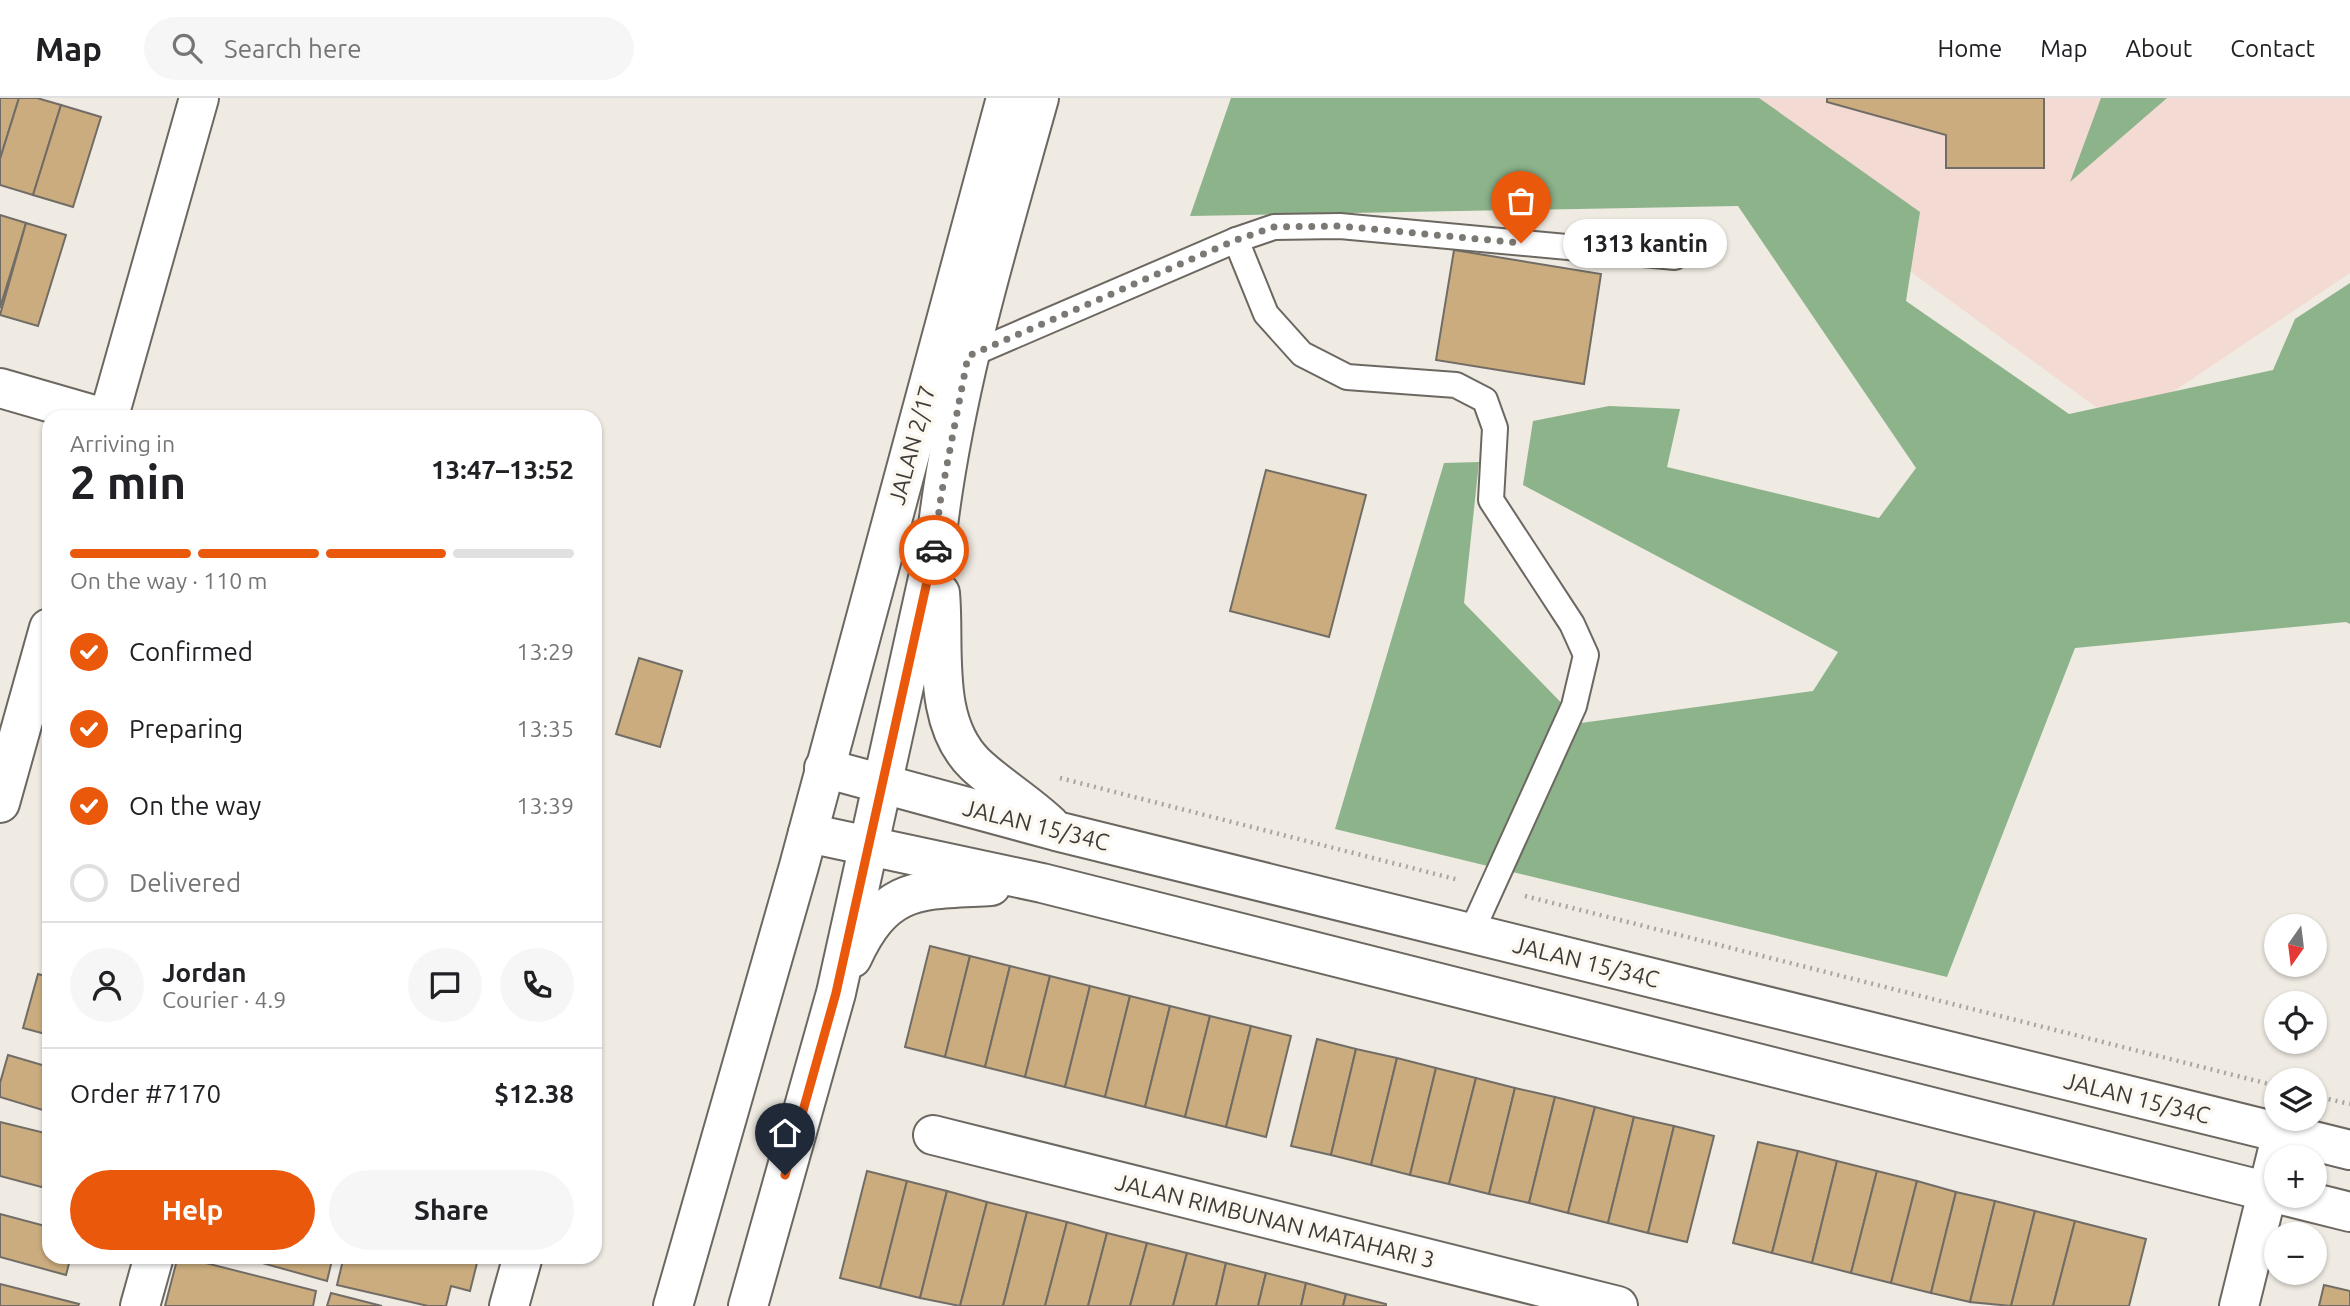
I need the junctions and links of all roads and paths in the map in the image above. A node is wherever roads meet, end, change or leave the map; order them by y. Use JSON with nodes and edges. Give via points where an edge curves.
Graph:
{"nodes":[{"id":1,"x":199,"y":98,"type":"edge"},
{"id":2,"x":1006,"y":98,"type":"edge"},
{"id":3,"x":1039,"y":98,"type":"edge"},
{"id":4,"x":1236,"y":240,"type":"junction"},
{"id":5,"x":1675,"y":257,"type":"dead end"},
{"id":6,"x":968,"y":356,"type":"junction"},
{"id":7,"x":0,"y":388,"type":"edge"},
{"id":8,"x":76,"y":410,"type":"edge"},
{"id":9,"x":110,"y":410,"type":"edge"},
{"id":10,"x":936,"y":542,"type":"junction"},
{"id":11,"x":42,"y":651,"type":"edge"},
{"id":12,"x":824,"y":768,"type":"junction"},
{"id":13,"x":1053,"y":776,"type":"dead end"},
{"id":14,"x":3,"y":779,"type":"edge"},
{"id":15,"x":884,"y":786,"type":"junction"},
{"id":16,"x":1056,"y":831,"type":"junction"},
{"id":17,"x":808,"y":833,"type":"junction"},
{"id":18,"x":868,"y":846,"type":"junction"},
{"id":19,"x":1042,"y":883,"type":"junction"},
{"id":20,"x":1492,"y":888,"type":"junction"},
{"id":21,"x":1471,"y":933,"type":"junction"},
{"id":22,"x":836,"y":993,"type":"junction"},
{"id":23,"x":2264,"y":1083,"type":"edge"},
{"id":24,"x":2327,"y":1099,"type":"edge"},
{"id":25,"x":2350,"y":1104,"type":"edge"},
{"id":26,"x":2282,"y":1133,"type":"junction"},
{"id":27,"x":933,"y":1135,"type":"dead end"},
{"id":28,"x":2281,"y":1145,"type":"edge"},
{"id":29,"x":2350,"y":1150,"type":"edge"},
{"id":30,"x":2264,"y":1191,"type":"edge"},
{"id":31,"x":2327,"y":1206,"type":"edge"},
{"id":32,"x":2270,"y":1208,"type":"edge"},
{"id":33,"x":2350,"y":1212,"type":"edge"},
{"id":34,"x":152,"y":1264,"type":"edge"},
{"id":35,"x":521,"y":1264,"type":"edge"},
{"id":36,"x":1600,"y":1304,"type":"edge"},
{"id":37,"x":140,"y":1306,"type":"edge"},
{"id":38,"x":509,"y":1306,"type":"edge"},
{"id":39,"x":674,"y":1306,"type":"edge"},
{"id":40,"x":748,"y":1306,"type":"edge"},
{"id":41,"x":2239,"y":1306,"type":"edge"}],
"edges":[{"from":1,"to":9,"type":"street"},
{"from":2,"to":12,"type":"street","name":"JALAN 2/17"},
{"from":3,"to":6,"type":"street","name":"JALAN 2/17"},
{"from":4,"to":5,"type":"lane","via":[[1274,227],[1340,226]]},
{"from":4,"to":6,"type":"lane"},
{"from":4,"to":20,"type":"lane","via":[[1266,314],[1302,355],[1347,377],[1457,385],[1485,400],[1494,428],[1491,500],[1572,624],[1586,655],[1574,706]]},
{"from":6,"to":10,"type":"street","name":"JALAN 2/17"},
{"from":7,"to":8,"type":"street"},
{"from":10,"to":15,"type":"street"},
{"from":10,"to":16,"type":"street","via":[[944,702],[960,741],[973,762]]},
{"from":11,"to":14,"type":"street"},
{"from":12,"to":15,"type":"street","name":"JALAN 15/34C"},
{"from":12,"to":17,"type":"street","name":"JALAN 2/17"},
{"from":13,"to":20,"type":"path"},
{"from":15,"to":16,"type":"street","name":"JALAN 15/34C"},
{"from":15,"to":18,"type":"street"},
{"from":16,"to":21,"type":"street","name":"JALAN 15/34C"},
{"from":17,"to":18,"type":"street"},
{"from":17,"to":39,"type":"street"},
{"from":18,"to":19,"type":"street"},
{"from":18,"to":22,"type":"street"},
{"from":19,"to":22,"type":"street","via":[[908,893],[886,909],[861,939]]},
{"from":19,"to":30,"type":"street"},
{"from":20,"to":21,"type":"lane"},
{"from":20,"to":23,"type":"path"},
{"from":21,"to":26,"type":"street","name":"JALAN 15/34C"},
{"from":22,"to":40,"type":"street"},
{"from":24,"to":25,"type":"path"},
{"from":26,"to":28,"type":"street"},
{"from":26,"to":29,"type":"street","name":"JALAN 15/34C"},
{"from":27,"to":36,"type":"street","name":"JALAN RIMBUNAN MATAHARI 3"},
{"from":31,"to":33,"type":"street"},
{"from":32,"to":41,"type":"street"},
{"from":34,"to":37,"type":"street"},
{"from":35,"to":38,"type":"street"}]}
